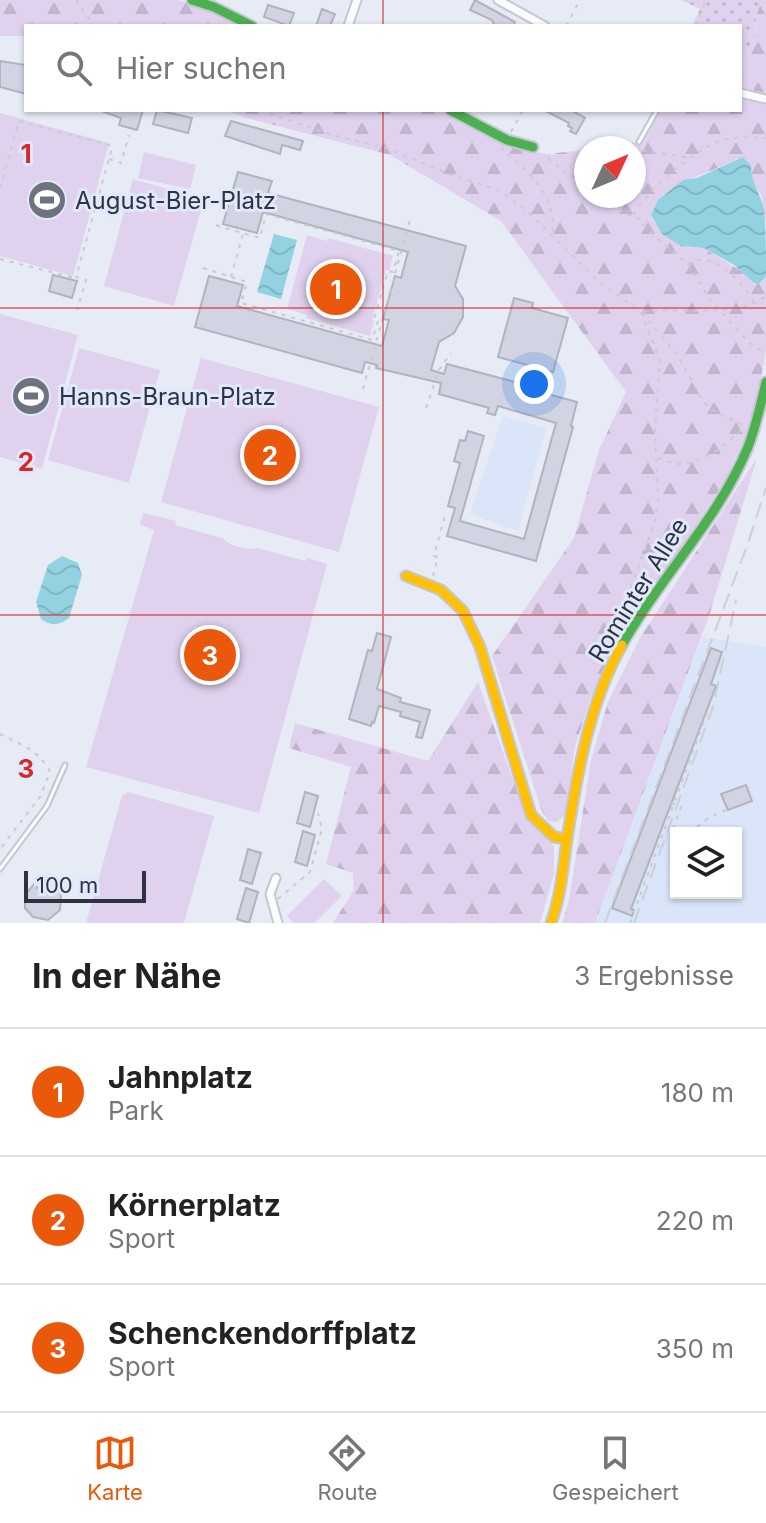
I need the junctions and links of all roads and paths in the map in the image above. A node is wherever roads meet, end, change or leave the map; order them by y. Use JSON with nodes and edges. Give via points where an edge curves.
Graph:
{"nodes":[{"id":1,"x":76,"y":0,"type":"edge"},
{"id":2,"x":192,"y":0,"type":"edge"},
{"id":3,"x":357,"y":0,"type":"edge"},
{"id":4,"x":498,"y":0,"type":"edge"},
{"id":5,"x":580,"y":0,"type":"edge"},
{"id":6,"x":703,"y":0,"type":"edge"},
{"id":7,"x":93,"y":24,"type":"edge"},
{"id":8,"x":248,"y":24,"type":"edge"},
{"id":9,"x":349,"y":24,"type":"edge"},
{"id":10,"x":541,"y":24,"type":"edge"},
{"id":11,"x":567,"y":24,"type":"edge"},
{"id":12,"x":696,"y":24,"type":"edge"},
{"id":13,"x":742,"y":93,"type":"edge"},
{"id":14,"x":766,"y":99,"type":"edge"},
{"id":15,"x":266,"y":112,"type":"edge"},
{"id":16,"x":454,"y":112,"type":"edge"},
{"id":17,"x":522,"y":112,"type":"edge"},
{"id":18,"x":656,"y":112,"type":"edge"},
{"id":19,"x":129,"y":135,"type":"dead end"},
{"id":20,"x":642,"y":136,"type":"edge"},
{"id":21,"x":509,"y":137,"type":"dead end"},
{"id":22,"x":766,"y":138,"type":"edge"},
{"id":23,"x":504,"y":146,"type":"dead end"},
{"id":24,"x":533,"y":147,"type":"dead end"},
{"id":25,"x":646,"y":151,"type":"edge"},
{"id":26,"x":548,"y":158,"type":"dead end"},
{"id":27,"x":109,"y":159,"type":"junction"},
{"id":28,"x":691,"y":159,"type":"junction"},
{"id":29,"x":574,"y":178,"type":"edge"},
{"id":30,"x":0,"y":188,"type":"edge"},
{"id":31,"x":618,"y":208,"type":"edge"},
{"id":32,"x":411,"y":216,"type":"dead end"},
{"id":33,"x":634,"y":216,"type":"junction"},
{"id":34,"x":215,"y":225,"type":"dead end"},
{"id":35,"x":243,"y":233,"type":"junction"},
{"id":36,"x":553,"y":235,"type":"junction"},
{"id":37,"x":400,"y":251,"type":"junction"},
{"id":38,"x":0,"y":259,"type":"edge"},
{"id":39,"x":688,"y":264,"type":"junction"},
{"id":40,"x":203,"y":268,"type":"dead end"},
{"id":41,"x":76,"y":277,"type":"junction"},
{"id":42,"x":231,"y":277,"type":"junction"},
{"id":43,"x":766,"y":296,"type":"edge"},
{"id":44,"x":755,"y":303,"type":"junction"},
{"id":45,"x":720,"y":309,"type":"junction"},
{"id":46,"x":77,"y":310,"type":"dead end"},
{"id":47,"x":641,"y":312,"type":"junction"},
{"id":48,"x":374,"y":342,"type":"junction"},
{"id":49,"x":763,"y":352,"type":"dead end"},
{"id":50,"x":451,"y":353,"type":"dead end"},
{"id":51,"x":766,"y":382,"type":"edge"},
{"id":52,"x":363,"y":389,"type":"dead end"},
{"id":53,"x":426,"y":408,"type":"dead end"},
{"id":54,"x":657,"y":458,"type":"junction"},
{"id":55,"x":446,"y":512,"type":"dead end"},
{"id":56,"x":406,"y":576,"type":"dead end"},
{"id":57,"x":431,"y":585,"type":"junction"},
{"id":58,"x":615,"y":643,"type":"dead end"},
{"id":59,"x":710,"y":705,"type":"dead end"},
{"id":60,"x":0,"y":734,"type":"edge"},
{"id":61,"x":65,"y":765,"type":"dead end"},
{"id":62,"x":672,"y":804,"type":"junction"},
{"id":63,"x":733,"y":807,"type":"dead end"},
{"id":64,"x":318,"y":813,"type":"dead end"},
{"id":65,"x":674,"y":827,"type":"edge"},
{"id":66,"x":697,"y":827,"type":"edge"},
{"id":67,"x":567,"y":839,"type":"junction"},
{"id":68,"x":0,"y":849,"type":"edge"},
{"id":69,"x":0,"y":869,"type":"edge"},
{"id":70,"x":276,"y":878,"type":"dead end"},
{"id":71,"x":272,"y":904,"type":"junction"},
{"id":72,"x":278,"y":923,"type":"edge"},
{"id":73,"x":551,"y":923,"type":"edge"},
{"id":74,"x":630,"y":923,"type":"edge"}],
"edges":[{"from":1,"to":7,"type":"path"},
{"from":2,"to":8,"type":"street"},
{"from":3,"to":9,"type":"street"},
{"from":4,"to":10,"type":"street"},
{"from":5,"to":11,"type":"path"},
{"from":6,"to":12,"type":"path"},
{"from":13,"to":14,"type":"street"},
{"from":15,"to":36,"type":"path","via":[[386,148],[498,190]]},
{"from":16,"to":24,"type":"street"},
{"from":17,"to":21,"type":"path"},
{"from":18,"to":20,"type":"lane"},
{"from":19,"to":27,"type":"path","via":[[121,163]]},
{"from":22,"to":28,"type":"path","via":[[715,142]]},
{"from":23,"to":36,"type":"path","via":[[502,150],[544,191]]},
{"from":25,"to":28,"type":"path"},
{"from":26,"to":29,"type":"path"},
{"from":27,"to":30,"type":"path","via":[[109,145],[19,121]]},
{"from":27,"to":41,"type":"path"},
{"from":28,"to":33,"type":"path","via":[[642,199]]},
{"from":31,"to":33,"type":"path"},
{"from":32,"to":37,"type":"path"},
{"from":33,"to":39,"type":"path"},
{"from":34,"to":35,"type":"path"},
{"from":35,"to":37,"type":"path","via":[[260,238],[266,214]]},
{"from":35,"to":42,"type":"path"},
{"from":36,"to":47,"type":"path","via":[[598,281]]},
{"from":37,"to":48,"type":"path"},
{"from":37,"to":48,"type":"path","via":[[393,272],[388,271],[374,319]]},
{"from":38,"to":41,"type":"path"},
{"from":39,"to":44,"type":"path","via":[[701,259],[732,274]]},
{"from":39,"to":45,"type":"path"},
{"from":40,"to":42,"type":"path"},
{"from":41,"to":46,"type":"path","via":[[86,280]]},
{"from":42,"to":48,"type":"path","via":[[247,282],[241,303]]},
{"from":43,"to":44,"type":"path"},
{"from":44,"to":45,"type":"path"},
{"from":45,"to":47,"type":"path"},
{"from":45,"to":49,"type":"path"},
{"from":47,"to":54,"type":"path","via":[[660,360]]},
{"from":47,"to":54,"type":"path","via":[[678,356],[703,402],[745,426],[706,456],[680,465]]},
{"from":48,"to":52,"type":"path"},
{"from":50,"to":53,"type":"path"},
{"from":51,"to":67,"type":"street","name":"Rominter Allee","via":[[758,422],[740,466],[623,645],[608,677],[582,751]]},
{"from":54,"to":58,"type":"path","via":[[655,522]]},
{"from":55,"to":57,"type":"path"},
{"from":56,"to":57,"type":"street"},
{"from":57,"to":67,"type":"street","via":[[456,603],[475,633],[531,815],[554,837]]},
{"from":59,"to":62,"type":"path"},
{"from":60,"to":68,"type":"path","via":[[36,753],[50,772],[40,797]]},
{"from":61,"to":69,"type":"lane","via":[[47,806]]},
{"from":62,"to":65,"type":"path","via":[[681,807]]},
{"from":62,"to":74,"type":"path"},
{"from":63,"to":66,"type":"path"},
{"from":64,"to":71,"type":"path","via":[[322,829],[310,872]]},
{"from":67,"to":73,"type":"street","name":"Rominter Allee"},
{"from":70,"to":71,"type":"street"},
{"from":71,"to":72,"type":"street"}]}
